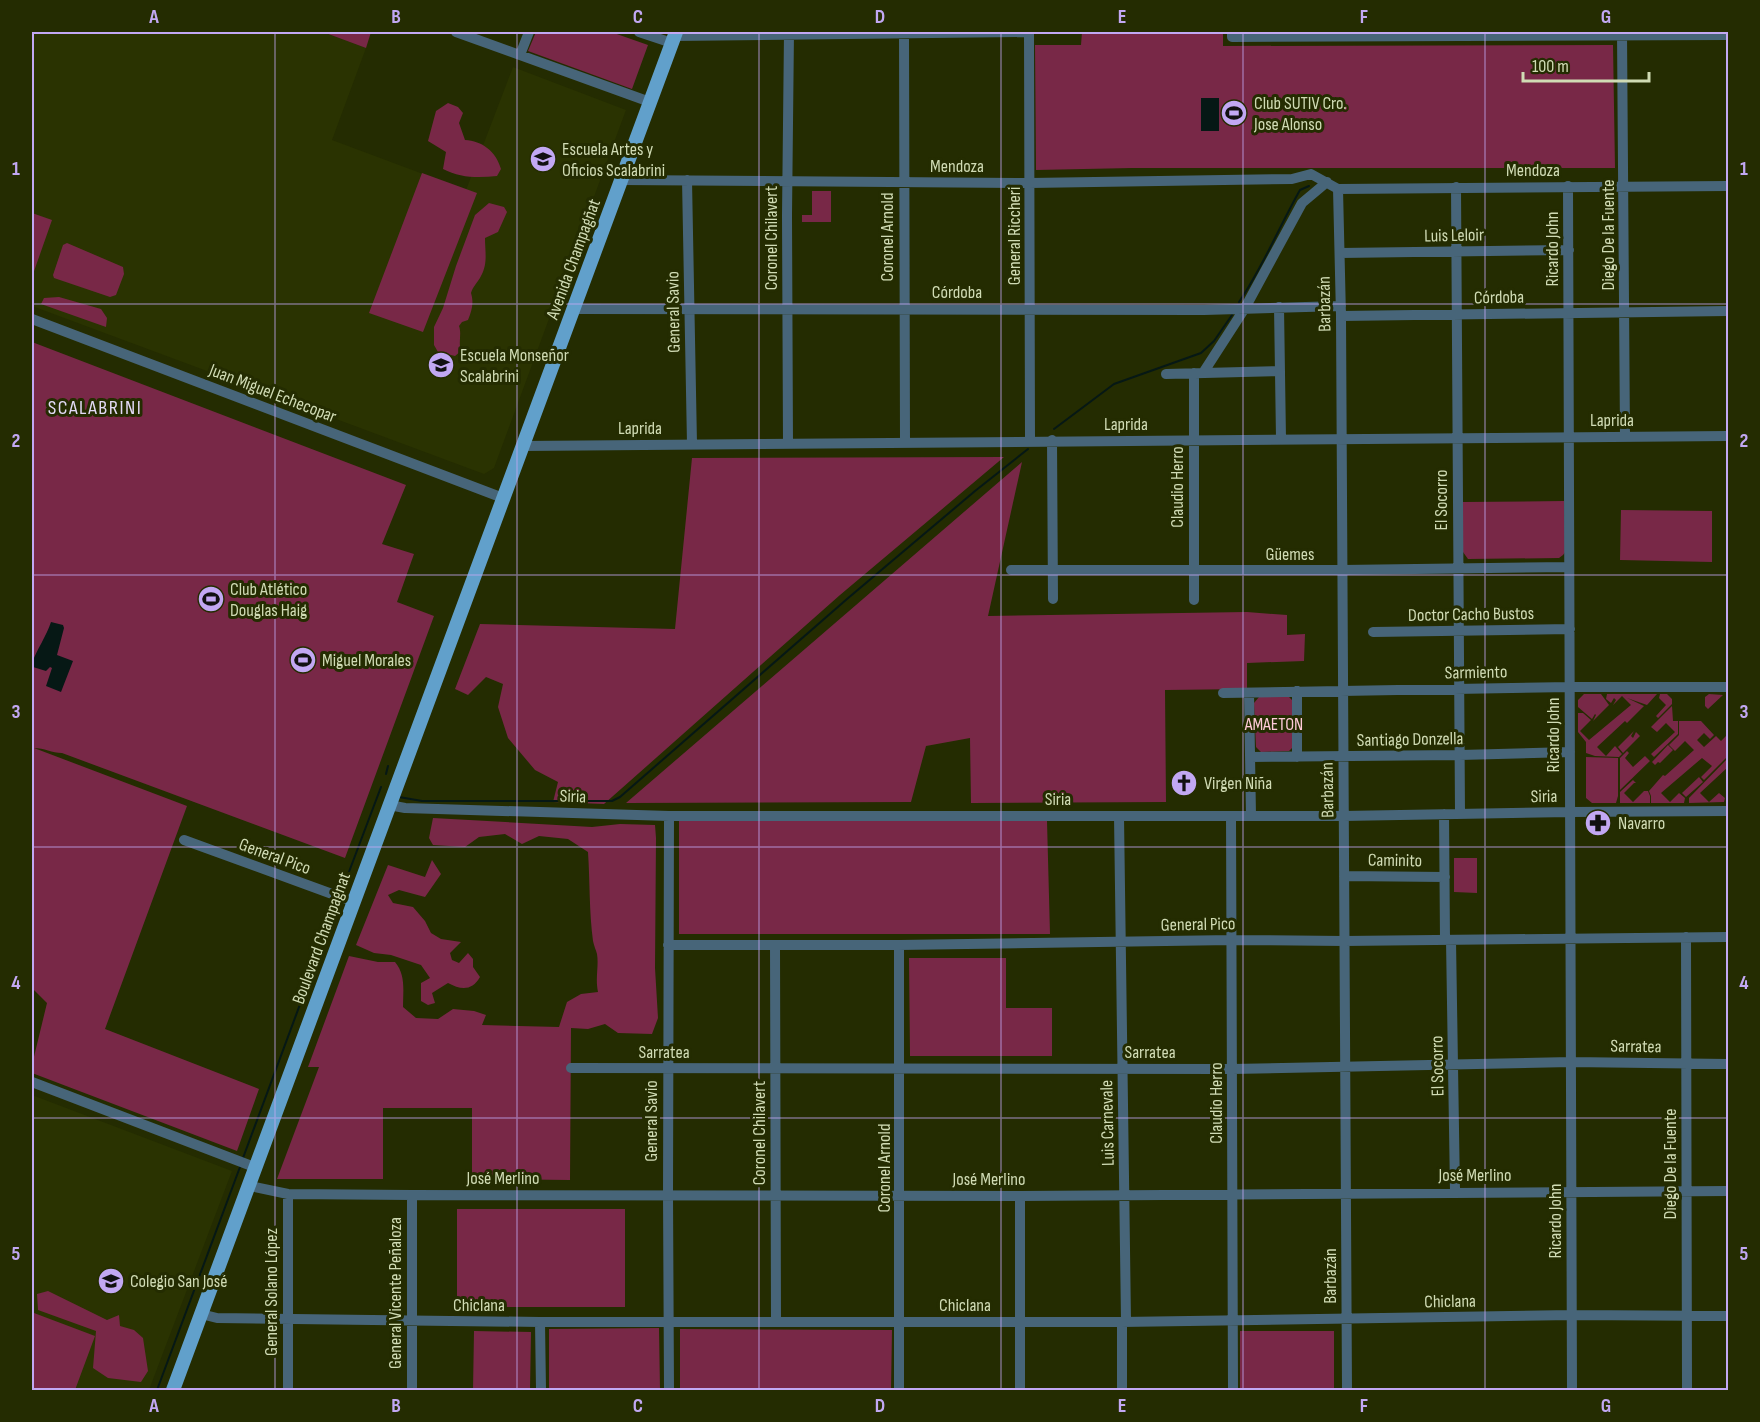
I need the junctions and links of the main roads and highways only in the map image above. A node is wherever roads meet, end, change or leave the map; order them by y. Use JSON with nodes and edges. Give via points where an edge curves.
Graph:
{"nodes":[{"id":1,"x":674,"y":37,"type":"edge"},
{"id":2,"x":502,"y":498,"type":"joint"},
{"id":3,"x":173,"y":1390,"type":"edge"}],
"edges":[{"from":1,"to":2,"type":"main road","name":"Avenida Champagñat"},
{"from":2,"to":3,"type":"main road","name":"Boulevard Champagnat"}]}
